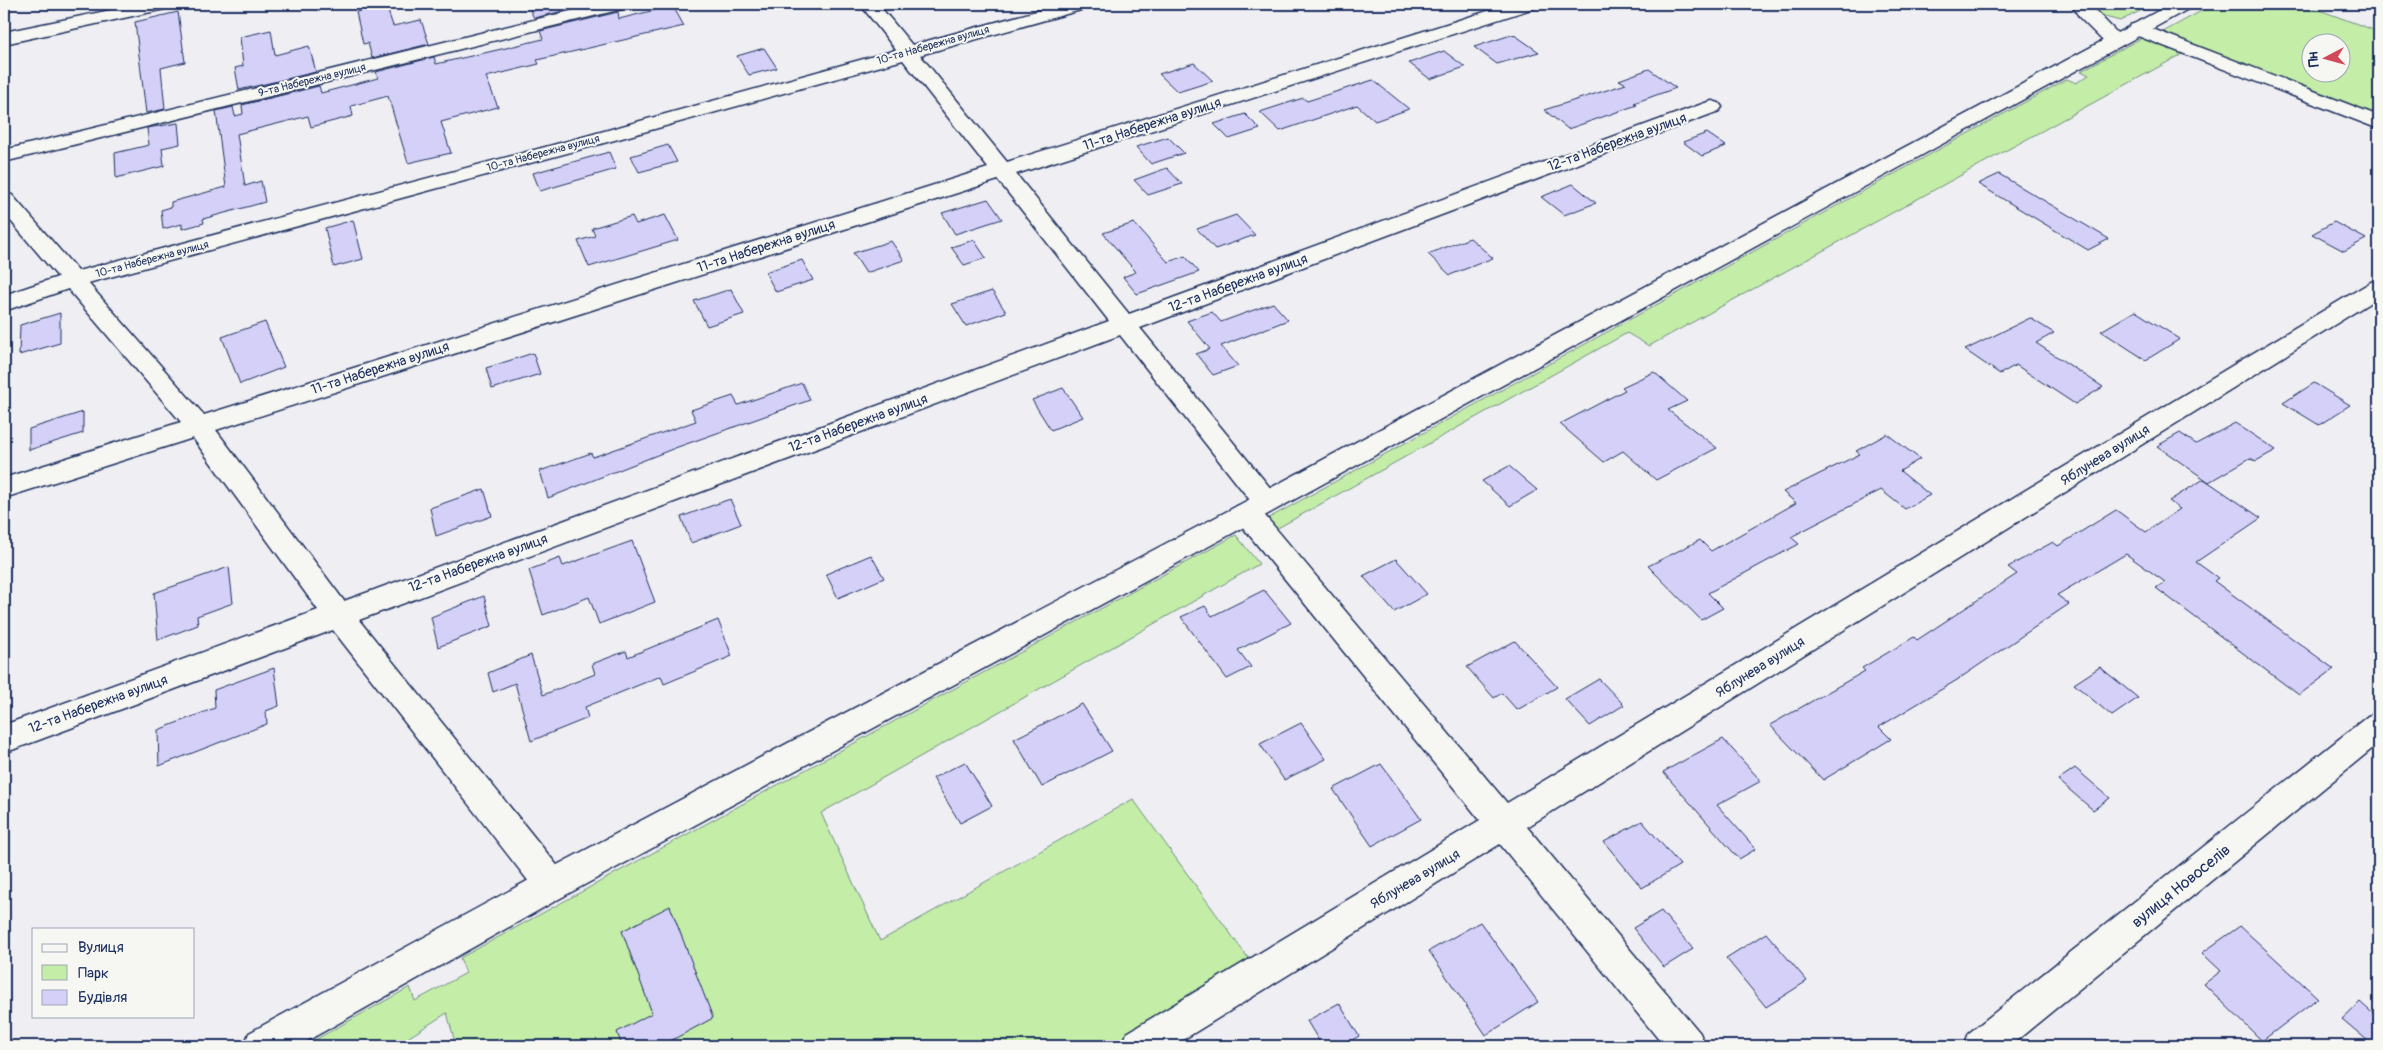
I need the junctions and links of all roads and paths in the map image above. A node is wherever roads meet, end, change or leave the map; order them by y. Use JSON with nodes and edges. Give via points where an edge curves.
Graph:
{"nodes":[{"id":1,"x":165,"y":4,"type":"edge"},
{"id":2,"x":620,"y":4,"type":"edge"},
{"id":3,"x":869,"y":4,"type":"edge"},
{"id":4,"x":1082,"y":4,"type":"edge"},
{"id":5,"x":1528,"y":4,"type":"edge"},
{"id":6,"x":2080,"y":4,"type":"edge"},
{"id":7,"x":2184,"y":4,"type":"edge"},
{"id":8,"x":2126,"y":35,"type":"junction"},
{"id":9,"x":4,"y":38,"type":"edge"},
{"id":10,"x":908,"y":52,"type":"junction"},
{"id":11,"x":1712,"y":107,"type":"dead end"},
{"id":12,"x":2379,"y":124,"type":"edge"},
{"id":13,"x":4,"y":156,"type":"edge"},
{"id":14,"x":1003,"y":171,"type":"junction"},
{"id":15,"x":4,"y":200,"type":"edge"},
{"id":16,"x":75,"y":280,"type":"junction"},
{"id":17,"x":2379,"y":287,"type":"edge"},
{"id":18,"x":4,"y":303,"type":"edge"},
{"id":19,"x":1123,"y":325,"type":"junction"},
{"id":20,"x":198,"y":425,"type":"junction"},
{"id":21,"x":4,"y":488,"type":"edge"},
{"id":22,"x":1256,"y":507,"type":"junction"},
{"id":23,"x":338,"y":615,"type":"junction"},
{"id":24,"x":2379,"y":725,"type":"edge"},
{"id":25,"x":4,"y":739,"type":"edge"},
{"id":26,"x":1503,"y":825,"type":"junction"},
{"id":27,"x":552,"y":885,"type":"junction"},
{"id":28,"x":262,"y":1046,"type":"edge"},
{"id":29,"x":1140,"y":1046,"type":"edge"},
{"id":30,"x":1687,"y":1046,"type":"edge"},
{"id":31,"x":1982,"y":1046,"type":"edge"}],
"edges":[{"from":1,"to":9,"type":"street"},
{"from":2,"to":13,"type":"street","name":"9-та Набережна вулиця"},
{"from":3,"to":10,"type":"street"},
{"from":4,"to":10,"type":"street","name":"10-та Набережна вулиця"},
{"from":5,"to":14,"type":"street","name":"11-та Набережна вулиця"},
{"from":6,"to":8,"type":"street","via":[[2087,14]]},
{"from":7,"to":8,"type":"street"},
{"from":8,"to":12,"type":"street"},
{"from":8,"to":22,"type":"street"},
{"from":10,"to":14,"type":"street"},
{"from":10,"to":16,"type":"street","name":"10-та Набережна вулиця"},
{"from":11,"to":19,"type":"street","name":"12-та Набережна вулиця"},
{"from":14,"to":19,"type":"street"},
{"from":14,"to":20,"type":"street","name":"11-та Набережна вулиця"},
{"from":15,"to":16,"type":"street"},
{"from":16,"to":18,"type":"street","name":"10-та Набережна вулиця"},
{"from":16,"to":20,"type":"street"},
{"from":17,"to":26,"type":"street","name":"Яблунева вулиця"},
{"from":19,"to":22,"type":"street"},
{"from":19,"to":23,"type":"street","name":"12-та Набережна вулиця"},
{"from":20,"to":21,"type":"street","name":"11-та Набережна вулиця"},
{"from":20,"to":23,"type":"street"},
{"from":22,"to":26,"type":"street"},
{"from":22,"to":27,"type":"street"},
{"from":23,"to":25,"type":"street","name":"12-та Набережна вулиця"},
{"from":23,"to":27,"type":"street"},
{"from":24,"to":31,"type":"street","name":"вулиця Новоселів"},
{"from":26,"to":29,"type":"street","name":"Яблунева вулиця"},
{"from":26,"to":30,"type":"street"},
{"from":27,"to":28,"type":"street"}]}
